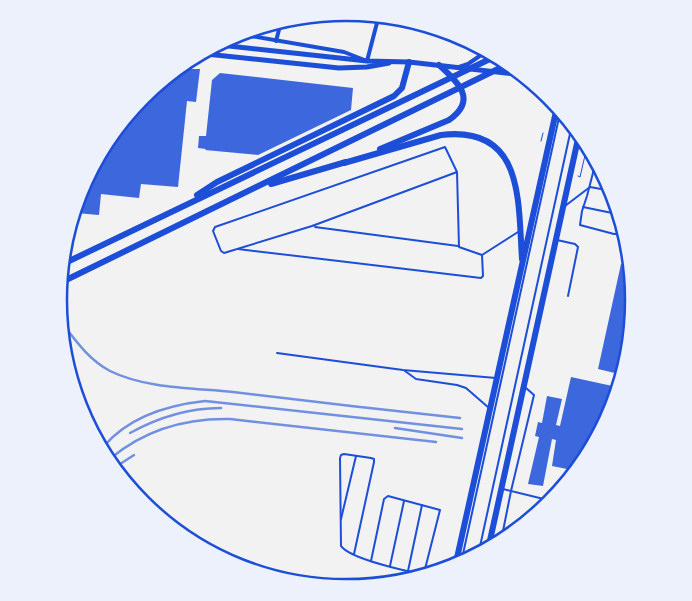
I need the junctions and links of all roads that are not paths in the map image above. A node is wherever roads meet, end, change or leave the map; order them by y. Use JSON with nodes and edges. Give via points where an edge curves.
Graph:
{"nodes":[{"id":1,"x":377,"y":23,"type":"edge"},
{"id":2,"x":279,"y":30,"type":"edge"},
{"id":3,"x":254,"y":37,"type":"edge"},
{"id":4,"x":276,"y":41,"type":"junction"},
{"id":5,"x":231,"y":46,"type":"edge"},
{"id":6,"x":213,"y":55,"type":"edge"},
{"id":7,"x":480,"y":56,"type":"edge"},
{"id":8,"x":488,"y":60,"type":"edge"},
{"id":9,"x":367,"y":61,"type":"junction"},
{"id":10,"x":392,"y":62,"type":"junction"},
{"id":11,"x":409,"y":62,"type":"junction"},
{"id":12,"x":438,"y":65,"type":"junction"},
{"id":13,"x":459,"y":67,"type":"junction"},
{"id":14,"x":501,"y":68,"type":"edge"},
{"id":15,"x":508,"y":73,"type":"edge"},
{"id":16,"x":555,"y":115,"type":"edge"},
{"id":17,"x":559,"y":119,"type":"edge"},
{"id":18,"x":570,"y":134,"type":"edge"},
{"id":19,"x":577,"y":144,"type":"edge"},
{"id":20,"x":344,"y":163,"type":"junction"},
{"id":21,"x":457,"y":172,"type":"junction"},
{"id":22,"x":593,"y":172,"type":"edge"},
{"id":23,"x":590,"y":186,"type":"junction"},
{"id":24,"x":258,"y":187,"type":"junction"},
{"id":25,"x":601,"y":189,"type":"edge"},
{"id":26,"x":562,"y":207,"type":"junction"},
{"id":27,"x":584,"y":207,"type":"junction"},
{"id":28,"x":177,"y":208,"type":"junction"},
{"id":29,"x":611,"y":213,"type":"edge"},
{"id":30,"x":312,"y":226,"type":"junction"},
{"id":31,"x":520,"y":231,"type":"junction"},
{"id":32,"x":617,"y":234,"type":"edge"},
{"id":33,"x":555,"y":239,"type":"junction"},
{"id":34,"x":459,"y":247,"type":"junction"},
{"id":35,"x":236,"y":249,"type":"junction"},
{"id":36,"x":482,"y":255,"type":"junction"},
{"id":37,"x":522,"y":259,"type":"junction"},
{"id":38,"x":70,"y":261,"type":"edge"},
{"id":39,"x":67,"y":279,"type":"edge"},
{"id":40,"x":568,"y":296,"type":"dead end"},
{"id":41,"x":277,"y":353,"type":"dead end"},
{"id":42,"x":403,"y":370,"type":"junction"},
{"id":43,"x":496,"y":378,"type":"junction"},
{"id":44,"x":523,"y":386,"type":"junction"},
{"id":45,"x":490,"y":408,"type":"junction"},
{"id":46,"x":356,"y":456,"type":"junction"},
{"id":47,"x":501,"y":488,"type":"junction"},
{"id":48,"x":511,"y":490,"type":"junction"},
{"id":49,"x":543,"y":498,"type":"edge"},
{"id":50,"x":404,"y":501,"type":"junction"},
{"id":51,"x":422,"y":505,"type":"junction"},
{"id":52,"x":340,"y":522,"type":"junction"},
{"id":53,"x":503,"y":532,"type":"edge"},
{"id":54,"x":490,"y":540,"type":"edge"},
{"id":55,"x":480,"y":545,"type":"edge"},
{"id":56,"x":354,"y":554,"type":"junction"},
{"id":57,"x":463,"y":554,"type":"edge"},
{"id":58,"x":457,"y":556,"type":"edge"},
{"id":59,"x":370,"y":561,"type":"junction"},
{"id":60,"x":390,"y":566,"type":"junction"},
{"id":61,"x":425,"y":568,"type":"edge"},
{"id":62,"x":408,"y":571,"type":"joint"}],
"edges":[{"from":1,"to":9,"type":"street"},
{"from":2,"to":4,"type":"street"},
{"from":3,"to":4,"type":"street"},
{"from":4,"to":9,"type":"street","via":[[344,52]]},
{"from":5,"to":9,"type":"street"},
{"from":6,"to":10,"type":"street","via":[[338,68],[380,66]]},
{"from":7,"to":13,"type":"street"},
{"from":8,"to":28,"type":"main road"},
{"from":9,"to":10,"type":"street"},
{"from":10,"to":11,"type":"street"},
{"from":11,"to":12,"type":"street"},
{"from":11,"to":28,"type":"main road","via":[[402,88],[394,96],[217,182]]},
{"from":12,"to":13,"type":"street"},
{"from":12,"to":20,"type":"main road","via":[[461,86],[464,96],[462,108],[456,115],[434,128]]},
{"from":13,"to":15,"type":"street"},
{"from":14,"to":24,"type":"main road"},
{"from":16,"to":37,"type":"main road"},
{"from":17,"to":57,"type":"lane"},
{"from":18,"to":55,"type":"lane"},
{"from":19,"to":26,"type":"main road"},
{"from":20,"to":24,"type":"main road"},
{"from":20,"to":31,"type":"main road","via":[[441,135],[471,134],[498,149],[505,158],[514,176]]},
{"from":21,"to":30,"type":"lane"},
{"from":21,"to":34,"type":"lane"},
{"from":21,"to":35,"type":"lane","via":[[443,148],[213,228],[222,253]]},
{"from":22,"to":23,"type":"lane"},
{"from":23,"to":25,"type":"lane"},
{"from":23,"to":26,"type":"lane"},
{"from":23,"to":27,"type":"lane"},
{"from":24,"to":39,"type":"main road"},
{"from":26,"to":33,"type":"main road"},
{"from":27,"to":29,"type":"lane"},
{"from":27,"to":32,"type":"lane","via":[[580,226]]},
{"from":28,"to":38,"type":"main road"},
{"from":30,"to":34,"type":"lane"},
{"from":30,"to":35,"type":"lane"},
{"from":31,"to":36,"type":"lane"},
{"from":31,"to":37,"type":"main road"},
{"from":33,"to":40,"type":"lane","via":[[578,247]]},
{"from":33,"to":44,"type":"main road"},
{"from":34,"to":36,"type":"lane"},
{"from":35,"to":36,"type":"lane","via":[[481,278]]},
{"from":37,"to":43,"type":"main road"},
{"from":41,"to":42,"type":"lane"},
{"from":42,"to":43,"type":"lane"},
{"from":42,"to":45,"type":"lane","via":[[416,379],[466,388]]},
{"from":43,"to":45,"type":"main road"},
{"from":44,"to":47,"type":"main road"},
{"from":44,"to":48,"type":"lane","via":[[534,395]]},
{"from":45,"to":58,"type":"main road"},
{"from":46,"to":52,"type":"lane"},
{"from":46,"to":52,"type":"lane","via":[[344,454],[340,458]]},
{"from":46,"to":56,"type":"lane","via":[[374,458],[374,462]]},
{"from":47,"to":48,"type":"lane"},
{"from":47,"to":54,"type":"main road"},
{"from":48,"to":49,"type":"lane"},
{"from":48,"to":53,"type":"lane"},
{"from":50,"to":51,"type":"lane"},
{"from":50,"to":59,"type":"lane","via":[[388,496],[384,499]]},
{"from":50,"to":60,"type":"lane"},
{"from":51,"to":61,"type":"lane","via":[[440,510]]},
{"from":51,"to":62,"type":"lane"},
{"from":52,"to":56,"type":"lane","via":[[341,546]]},
{"from":56,"to":59,"type":"lane"},
{"from":59,"to":60,"type":"lane"},
{"from":60,"to":62,"type":"lane"}]}
